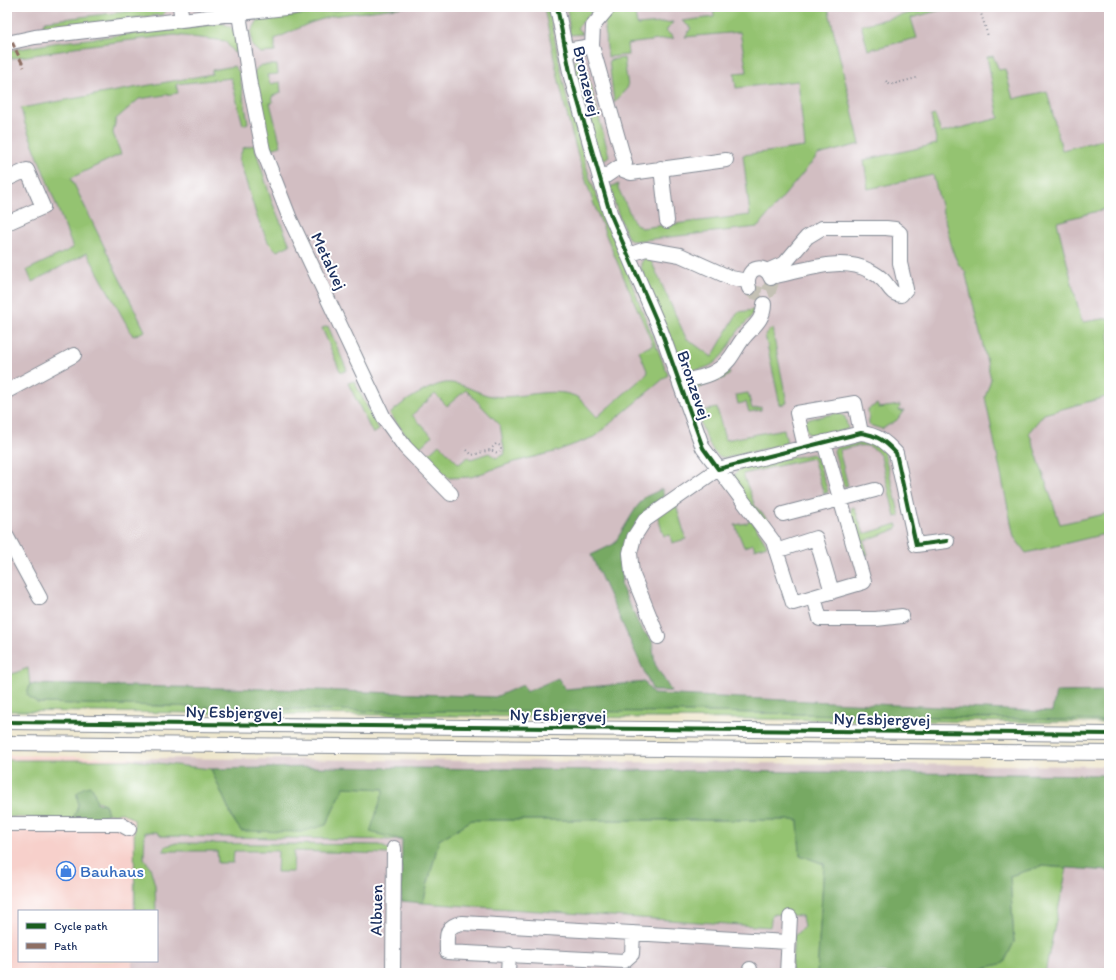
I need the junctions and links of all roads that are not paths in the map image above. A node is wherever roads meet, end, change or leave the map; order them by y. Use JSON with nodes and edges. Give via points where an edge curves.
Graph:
{"nodes":[{"id":1,"x":294,"y":7,"type":"edge"},
{"id":2,"x":557,"y":7,"type":"edge"},
{"id":3,"x":609,"y":7,"type":"edge"},
{"id":4,"x":277,"y":8,"type":"edge"},
{"id":5,"x":181,"y":13,"type":"edge"},
{"id":6,"x":239,"y":14,"type":"junction"},
{"id":7,"x":7,"y":43,"type":"edge"},
{"id":8,"x":592,"y":46,"type":"junction"},
{"id":9,"x":566,"y":50,"type":"junction"},
{"id":10,"x":726,"y":160,"type":"dead end"},
{"id":11,"x":618,"y":168,"type":"junction"},
{"id":12,"x":660,"y":168,"type":"junction"},
{"id":13,"x":7,"y":179,"type":"edge"},
{"id":14,"x":600,"y":180,"type":"junction"},
{"id":15,"x":667,"y":220,"type":"dead end"},
{"id":16,"x":7,"y":223,"type":"edge"},
{"id":17,"x":628,"y":255,"type":"junction"},
{"id":18,"x":770,"y":277,"type":"junction"},
{"id":19,"x":764,"y":304,"type":"dead end"},
{"id":20,"x":74,"y":355,"type":"dead end"},
{"id":21,"x":680,"y":381,"type":"junction"},
{"id":22,"x":7,"y":390,"type":"edge"},
{"id":23,"x":861,"y":433,"type":"junction"},
{"id":24,"x":824,"y":442,"type":"junction"},
{"id":25,"x":805,"y":447,"type":"junction"},
{"id":26,"x":718,"y":469,"type":"junction"},
{"id":27,"x":874,"y":490,"type":"dead end"},
{"id":28,"x":452,"y":494,"type":"dead end"},
{"id":29,"x":840,"y":499,"type":"junction"},
{"id":30,"x":783,"y":514,"type":"dead end"},
{"id":31,"x":7,"y":537,"type":"edge"},
{"id":32,"x":947,"y":541,"type":"dead end"},
{"id":33,"x":776,"y":551,"type":"junction"},
{"id":34,"x":832,"y":592,"type":"junction"},
{"id":35,"x":814,"y":597,"type":"junction"},
{"id":36,"x":40,"y":598,"type":"dead end"},
{"id":37,"x":902,"y":616,"type":"dead end"},
{"id":38,"x":658,"y":637,"type":"dead end"},
{"id":39,"x":7,"y":722,"type":"edge"},
{"id":40,"x":1109,"y":734,"type":"edge"},
{"id":41,"x":7,"y":743,"type":"edge"},
{"id":42,"x":1109,"y":753,"type":"edge"},
{"id":43,"x":7,"y":824,"type":"edge"},
{"id":44,"x":129,"y":829,"type":"dead end"},
{"id":45,"x":394,"y":848,"type":"dead end"},
{"id":46,"x":790,"y":917,"type":"dead end"},
{"id":47,"x":633,"y":933,"type":"junction"},
{"id":48,"x":788,"y":942,"type":"junction"},
{"id":49,"x":509,"y":954,"type":"junction"},
{"id":50,"x":393,"y":973,"type":"edge"},
{"id":51,"x":508,"y":973,"type":"edge"},
{"id":52,"x":787,"y":973,"type":"edge"}],
"edges":[{"from":1,"to":4,"type":"street"},
{"from":2,"to":9,"type":"street","name":"Bronzevej"},
{"from":3,"to":8,"type":"street","via":[[594,26]]},
{"from":4,"to":6,"type":"street"},
{"from":5,"to":6,"type":"street"},
{"from":5,"to":7,"type":"street"},
{"from":6,"to":28,"type":"street","name":"Metalvej","via":[[263,150],[290,219],[384,418],[405,447]]},
{"from":8,"to":9,"type":"street"},
{"from":8,"to":11,"type":"street","via":[[625,163]]},
{"from":9,"to":14,"type":"street","name":"Bronzevej"},
{"from":10,"to":12,"type":"street"},
{"from":11,"to":12,"type":"street","via":[[631,173]]},
{"from":11,"to":14,"type":"street"},
{"from":12,"to":15,"type":"street"},
{"from":13,"to":16,"type":"street","via":[[27,170],[43,207]]},
{"from":14,"to":17,"type":"street","name":"Bronzevej","via":[[610,213]]},
{"from":17,"to":18,"type":"street","via":[[646,249],[680,255],[748,284],[748,275],[753,270],[762,268]]},
{"from":17,"to":21,"type":"street","name":"Bronzevej"},
{"from":18,"to":18,"type":"street","via":[[826,266],[855,265],[870,271],[883,280],[890,290],[901,295],[906,289],[900,263],[900,233],[895,229],[886,228],[822,228],[807,237]]},
{"from":19,"to":21,"type":"street","via":[[760,320],[742,340],[732,359],[718,370],[698,378]]},
{"from":20,"to":22,"type":"street"},
{"from":21,"to":26,"type":"street","name":"Bronzevej","via":[[703,448]]},
{"from":23,"to":24,"type":"street"},
{"from":23,"to":25,"type":"street","via":[[855,403],[797,413]]},
{"from":23,"to":32,"type":"street","via":[[875,435],[896,453],[916,545]]},
{"from":24,"to":25,"type":"street"},
{"from":24,"to":29,"type":"street"},
{"from":25,"to":26,"type":"street"},
{"from":26,"to":33,"type":"street","name":"Bronzevej","via":[[773,541]]},
{"from":26,"to":38,"type":"street","via":[[645,520],[634,537],[630,553],[632,573]]},
{"from":27,"to":29,"type":"street"},
{"from":29,"to":30,"type":"street"},
{"from":29,"to":34,"type":"street","via":[[864,582]]},
{"from":31,"to":36,"type":"street"},
{"from":33,"to":34,"type":"street","via":[[816,538]]},
{"from":33,"to":35,"type":"street","name":"Bronzevej","via":[[793,603]]},
{"from":34,"to":35,"type":"street"},
{"from":35,"to":37,"type":"street","via":[[820,619],[876,619]]},
{"from":39,"to":40,"type":"street","name":"Ny Esbjergvej"},
{"from":41,"to":42,"type":"street","name":"Ny Esbjergvej"},
{"from":43,"to":44,"type":"street","via":[[120,824]]},
{"from":45,"to":50,"type":"street","name":"Albuen"},
{"from":46,"to":48,"type":"street"},
{"from":47,"to":48,"type":"street"},
{"from":47,"to":49,"type":"street","via":[[632,954],[624,961]]},
{"from":47,"to":49,"type":"street","via":[[462,923],[453,924],[448,931],[447,952]]},
{"from":48,"to":52,"type":"street"},
{"from":49,"to":51,"type":"street"}]}
